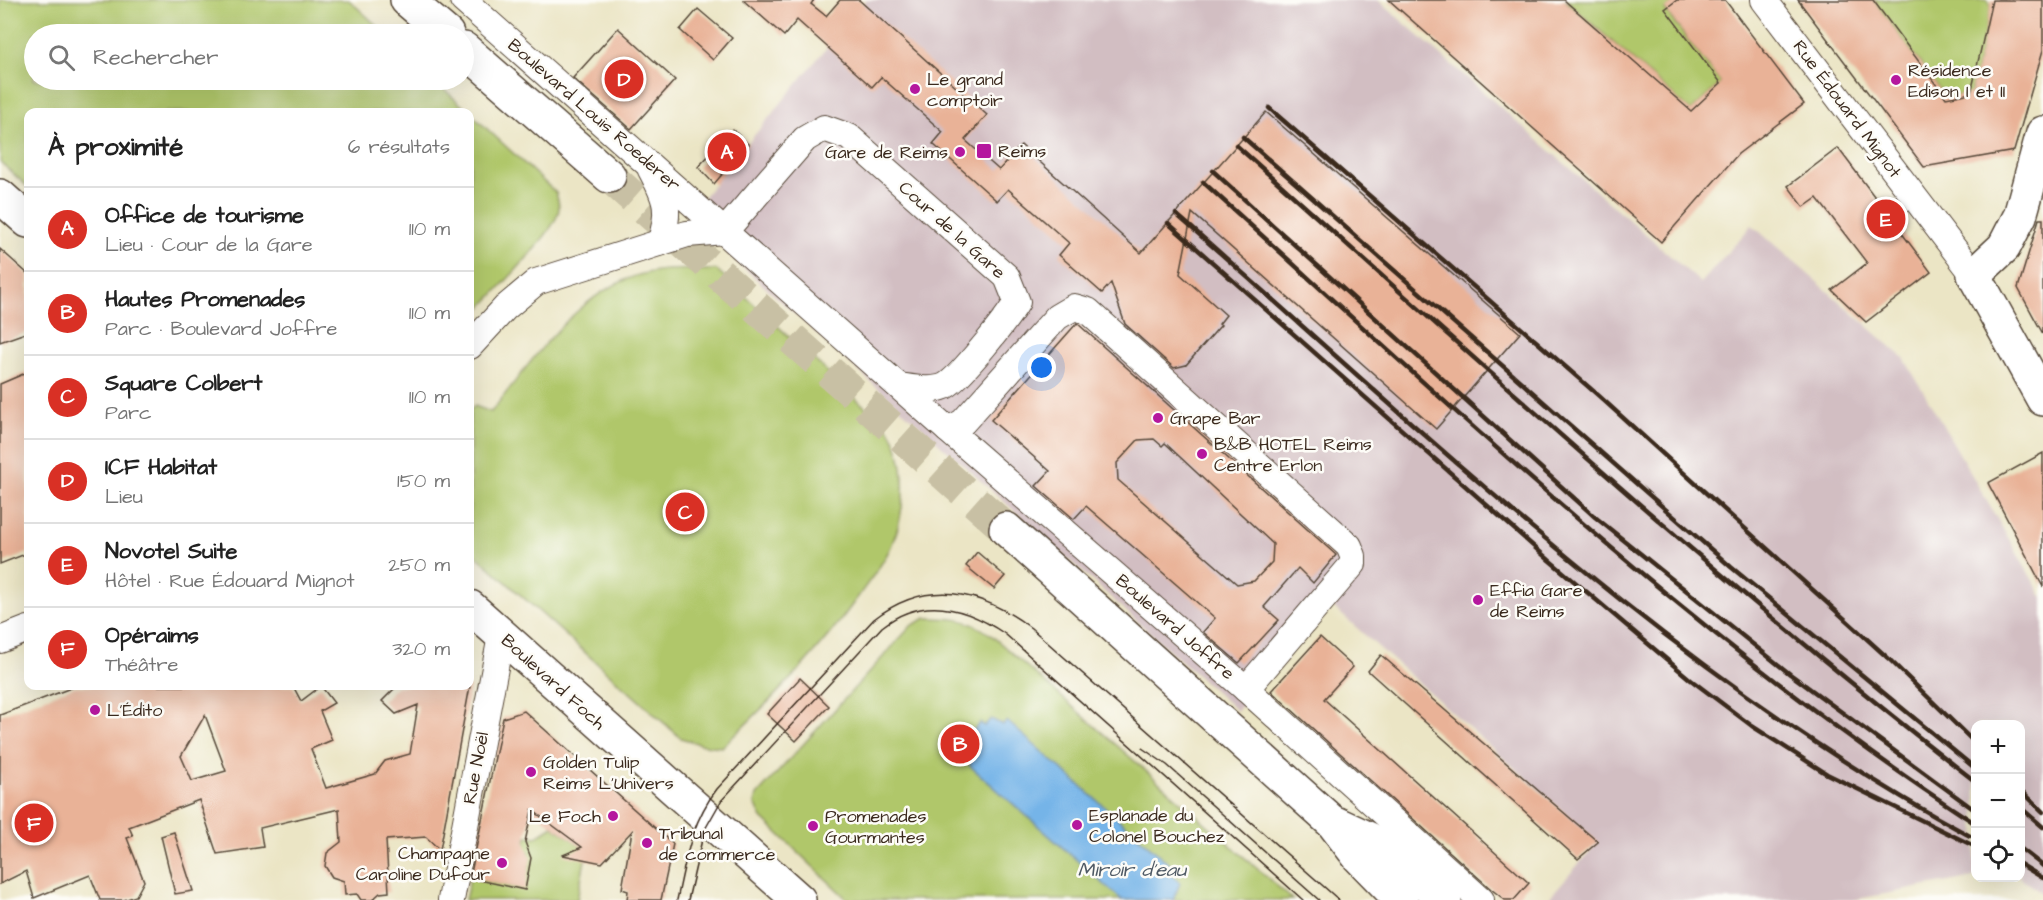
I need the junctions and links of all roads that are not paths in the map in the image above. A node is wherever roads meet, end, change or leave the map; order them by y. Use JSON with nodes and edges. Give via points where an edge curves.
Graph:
{"nodes":[{"id":1,"x":407,"y":0,"type":"edge"},
{"id":2,"x":463,"y":0,"type":"edge"},
{"id":3,"x":1764,"y":0,"type":"edge"},
{"id":4,"x":435,"y":24,"type":"edge"},
{"id":5,"x":474,"y":58,"type":"edge"},
{"id":6,"x":2043,"y":133,"type":"edge"},
{"id":7,"x":647,"y":162,"type":"junction"},
{"id":8,"x":609,"y":176,"type":"tunnel mouth"},
{"id":9,"x":0,"y":196,"type":"edge"},
{"id":10,"x":24,"y":217,"type":"edge"},
{"id":11,"x":725,"y":231,"type":"junction"},
{"id":12,"x":660,"y":243,"type":"junction"},
{"id":13,"x":1974,"y":275,"type":"junction"},
{"id":14,"x":474,"y":342,"type":"edge"},
{"id":15,"x":899,"y":386,"type":"junction"},
{"id":16,"x":2043,"y":399,"type":"edge"},
{"id":17,"x":948,"y":430,"type":"junction"},
{"id":18,"x":1006,"y":529,"type":"tunnel mouth"},
{"id":19,"x":474,"y":611,"type":"edge"},
{"id":20,"x":24,"y":631,"type":"edge"},
{"id":21,"x":501,"y":636,"type":"junction"},
{"id":22,"x":0,"y":640,"type":"edge"},
{"id":23,"x":1246,"y":688,"type":"junction"},
{"id":24,"x":1333,"y":823,"type":"junction"},
{"id":25,"x":451,"y":900,"type":"edge"},
{"id":26,"x":799,"y":900,"type":"edge"},
{"id":27,"x":1401,"y":900,"type":"edge"},
{"id":28,"x":1445,"y":900,"type":"edge"},
{"id":29,"x":1481,"y":900,"type":"edge"}],
"edges":[{"from":1,"to":4,"type":"main road"},
{"from":2,"to":7,"type":"street","name":"Boulevard Louis Roederer"},
{"from":3,"to":13,"type":"street","name":"Rue Édouard Mignot"},
{"from":5,"to":8,"type":"main road","name":"Boulevard Louis Roederer"},
{"from":6,"to":13,"type":"main road","via":[[2020,216],[2004,247]]},
{"from":7,"to":11,"type":"street","name":"Boulevard Louis Roederer"},
{"from":7,"to":12,"type":"street","via":[[663,192],[668,219]]},
{"from":9,"to":10,"type":"main road"},
{"from":11,"to":12,"type":"street","via":[[687,234]]},
{"from":11,"to":15,"type":"street"},
{"from":11,"to":15,"type":"street","name":"Cour de la Gare","via":[[805,139],[824,129],[849,137],[1007,277],[1017,302],[1004,324],[945,386],[923,390]]},
{"from":12,"to":14,"type":"street","via":[[536,282]]},
{"from":13,"to":16,"type":"main road"},
{"from":15,"to":17,"type":"street","name":"Boulevard Joffre"},
{"from":17,"to":23,"type":"street","name":"Boulevard Joffre"},
{"from":17,"to":23,"type":"street","name":"Boulevard Joffre","via":[[963,422],[1058,317],[1074,308],[1088,311],[1349,546],[1353,555],[1353,564]]},
{"from":18,"to":24,"type":"main road"},
{"from":19,"to":21,"type":"main road","name":"Boulevard Foch"},
{"from":20,"to":22,"type":"street"},
{"from":21,"to":25,"type":"street","name":"Rue Noël"},
{"from":21,"to":26,"type":"main road","name":"Boulevard Foch"},
{"from":23,"to":29,"type":"street"},
{"from":24,"to":27,"type":"main road","via":[[1359,857]]},
{"from":24,"to":28,"type":"main road","via":[[1380,844]]}]}
